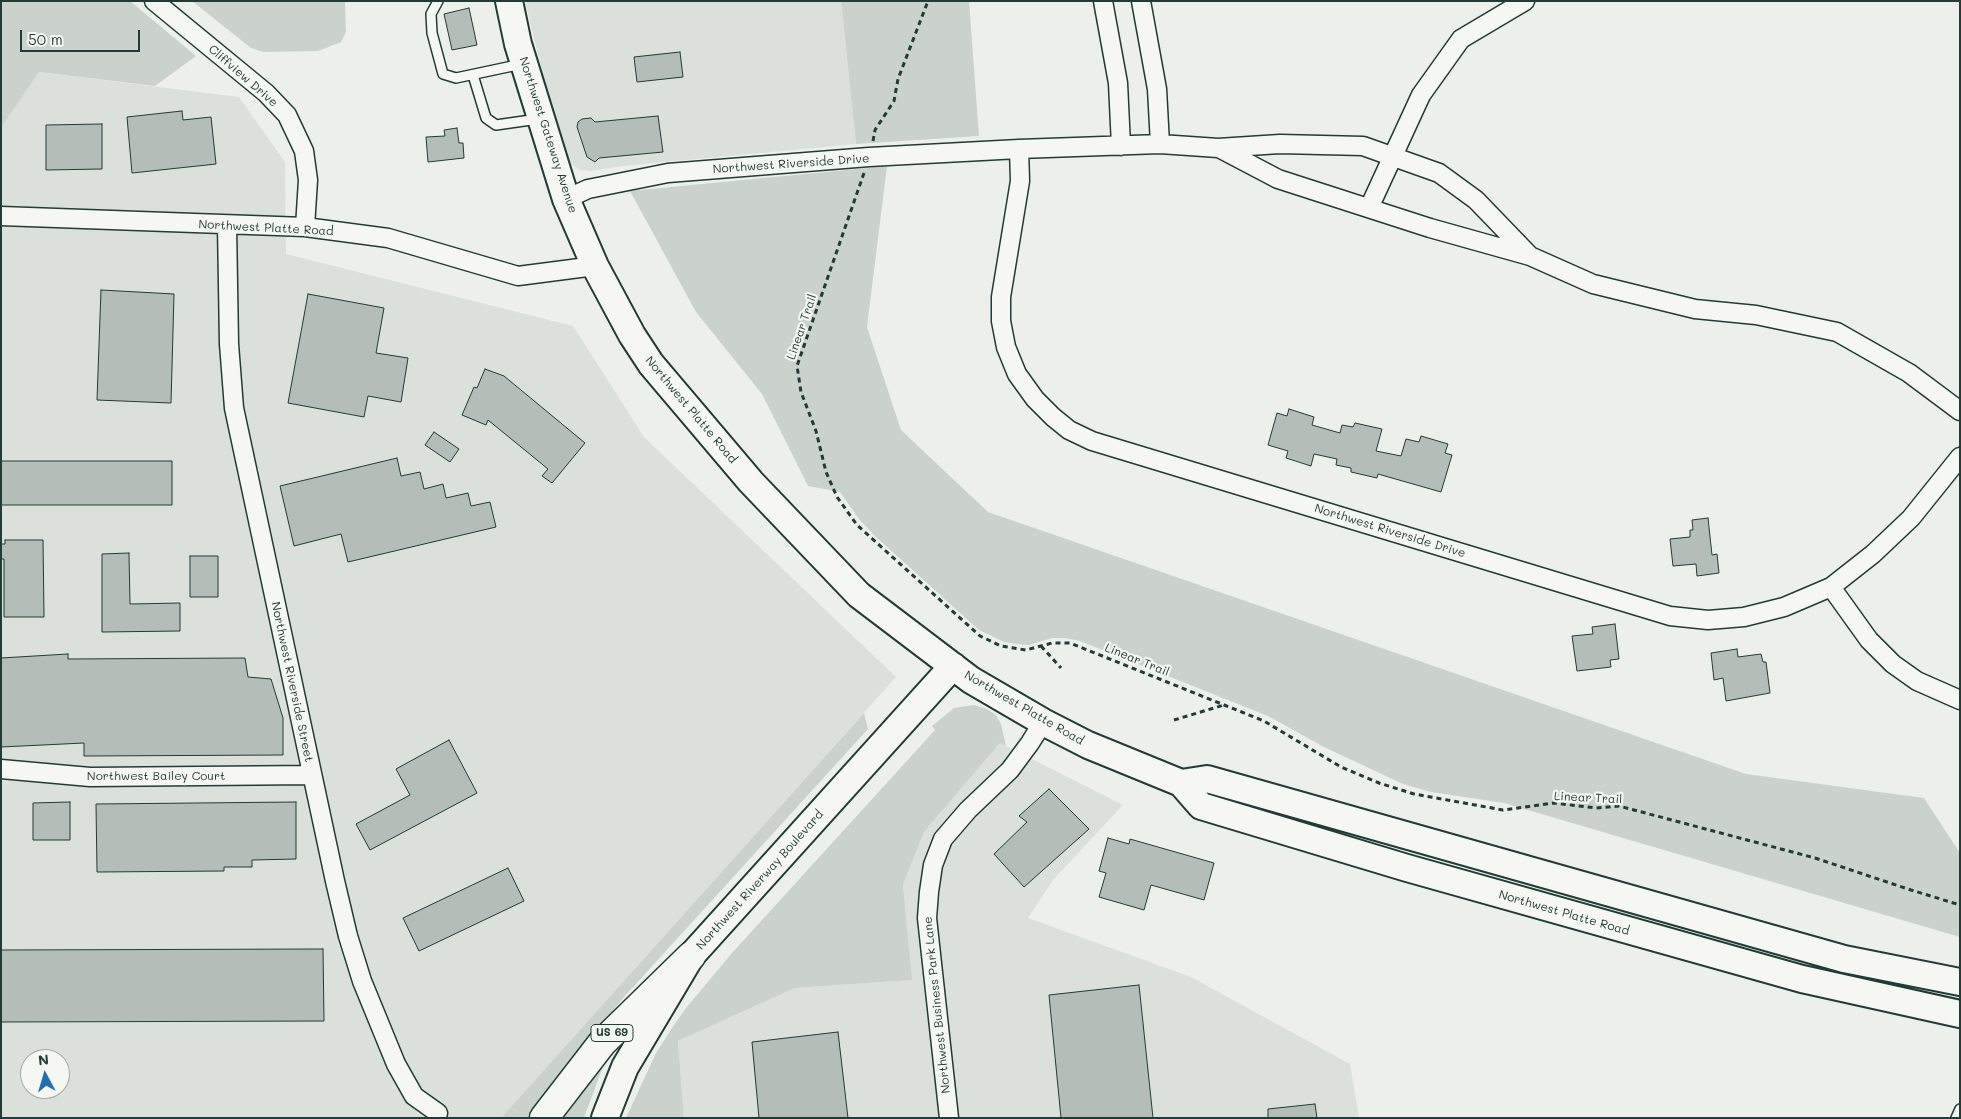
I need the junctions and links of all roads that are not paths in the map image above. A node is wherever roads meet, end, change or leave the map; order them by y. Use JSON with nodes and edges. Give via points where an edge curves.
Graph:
{"nodes":[{"id":1,"x":154,"y":1,"type":"edge"},
{"id":2,"x":438,"y":1,"type":"edge"},
{"id":3,"x":509,"y":1,"type":"edge"},
{"id":4,"x":1103,"y":1,"type":"edge"},
{"id":5,"x":1141,"y":1,"type":"edge"},
{"id":6,"x":1525,"y":1,"type":"edge"},
{"id":7,"x":524,"y":64,"type":"junction"},
{"id":8,"x":473,"y":75,"type":"junction"},
{"id":9,"x":541,"y":119,"type":"junction"},
{"id":10,"x":1160,"y":144,"type":"junction"},
{"id":11,"x":1121,"y":146,"type":"junction"},
{"id":12,"x":1218,"y":148,"type":"junction"},
{"id":13,"x":1019,"y":149,"type":"junction"},
{"id":14,"x":1393,"y":157,"type":"junction"},
{"id":15,"x":566,"y":200,"type":"junction"},
{"id":16,"x":1369,"y":208,"type":"junction"},
{"id":17,"x":1,"y":216,"type":"edge"},
{"id":18,"x":227,"y":225,"type":"junction"},
{"id":19,"x":305,"y":228,"type":"junction"},
{"id":20,"x":1530,"y":256,"type":"junction"},
{"id":21,"x":595,"y":266,"type":"junction"},
{"id":22,"x":1960,"y":411,"type":"edge"},
{"id":23,"x":1960,"y":457,"type":"edge"},
{"id":24,"x":1830,"y":587,"type":"junction"},
{"id":25,"x":953,"y":666,"type":"junction"},
{"id":26,"x":1960,"y":700,"type":"edge"},
{"id":27,"x":1043,"y":722,"type":"junction"},
{"id":28,"x":1,"y":769,"type":"edge"},
{"id":29,"x":312,"y":775,"type":"junction"},
{"id":30,"x":1181,"y":783,"type":"junction"},
{"id":31,"x":691,"y":956,"type":"junction"},
{"id":32,"x":1960,"y":982,"type":"edge"},
{"id":33,"x":1960,"y":1014,"type":"edge"},
{"id":34,"x":1960,"y":1109,"type":"edge"},
{"id":35,"x":438,"y":1113,"type":"dead end"},
{"id":36,"x":544,"y":1118,"type":"edge"},
{"id":37,"x":605,"y":1118,"type":"edge"},
{"id":38,"x":949,"y":1118,"type":"edge"},
{"id":39,"x":1956,"y":1118,"type":"edge"}],
"edges":[{"from":1,"to":19,"type":"street","name":"Cliffview Drive","via":[[266,93],[287,115],[304,151],[308,180]]},
{"from":2,"to":8,"type":"lane","via":[[431,14],[432,34],[443,74],[456,78]]},
{"from":3,"to":7,"type":"main road","name":"Northwest Gateway Avenue"},
{"from":4,"to":11,"type":"street","via":[[1118,83]]},
{"from":5,"to":10,"type":"street","via":[[1157,89]]},
{"from":6,"to":14,"type":"street","via":[[1460,39],[1421,96]]},
{"from":7,"to":8,"type":"lane"},
{"from":7,"to":9,"type":"main road","name":"Northwest Gateway Avenue"},
{"from":8,"to":9,"type":"lane","via":[[486,118],[491,122],[496,125]]},
{"from":9,"to":15,"type":"main road","name":"Northwest Gateway Avenue"},
{"from":10,"to":11,"type":"street","name":"Northwest Riverside Drive"},
{"from":10,"to":12,"type":"street","name":"Northwest Riverside Drive"},
{"from":11,"to":13,"type":"street","name":"Northwest Riverside Drive"},
{"from":12,"to":14,"type":"street","name":"Northwest Riverside Drive","via":[[1280,144],[1363,146]]},
{"from":12,"to":16,"type":"street","via":[[1278,179]]},
{"from":13,"to":15,"type":"street","name":"Northwest Riverside Drive","via":[[668,173],[588,189]]},
{"from":13,"to":24,"type":"street","name":"Northwest Riverside Drive","via":[[1020,181],[1001,297],[1001,321],[1017,374],[1035,399],[1070,430],[1092,441],[1670,616],[1708,620],[1744,617],[1784,607]]},
{"from":14,"to":16,"type":"street"},
{"from":14,"to":20,"type":"street","name":"Northwest Riverside Drive","via":[[1439,173],[1476,200]]},
{"from":15,"to":21,"type":"main road","name":"Northwest Gateway Avenue"},
{"from":16,"to":20,"type":"street"},
{"from":17,"to":18,"type":"street","name":"Northwest Platte Road"},
{"from":18,"to":19,"type":"street","name":"Northwest Platte Road"},
{"from":18,"to":29,"type":"street","name":"Northwest Riverside Street","via":[[229,344],[234,408]]},
{"from":19,"to":21,"type":"street","name":"Northwest Platte Road","via":[[388,238],[518,276]]},
{"from":20,"to":22,"type":"street","via":[[1593,284],[1695,309],[1756,315],[1837,332],[1909,373]]},
{"from":21,"to":25,"type":"main road","name":"Northwest Platte Road","via":[[651,364],[751,482],[859,595]]},
{"from":23,"to":24,"type":"street","name":"Northwest Riverside Drive","via":[[1911,518],[1873,554]]},
{"from":24,"to":26,"type":"street","via":[[1869,640],[1893,664],[1917,680]]},
{"from":25,"to":27,"type":"main road","name":"Northwest Platte Road"},
{"from":25,"to":31,"type":"main road","name":"Northwest Riverway Boulevard","number":"US 69"},
{"from":27,"to":30,"type":"main road","name":"Northwest Platte Road","via":[[1088,745]]},
{"from":27,"to":38,"type":"street","name":"Northwest Business Park Lane","via":[[1010,770],[943,839],[933,864],[928,918]]},
{"from":28,"to":29,"type":"street","name":"Northwest Bailey Court","via":[[90,777]]},
{"from":29,"to":35,"type":"street","name":"Northwest Riverside Street","via":[[339,899],[362,981],[396,1064],[414,1096]]},
{"from":30,"to":32,"type":"main road","via":[[1208,778],[1844,959]]},
{"from":30,"to":33,"type":"main road","name":"Northwest Platte Road","via":[[1201,806],[1274,829],[1807,981]]},
{"from":31,"to":36,"type":"highway","number":"US 69","via":[[602,1043]]},
{"from":31,"to":37,"type":"main road","name":"Northwest Riverway Boulevard","number":"US 69","via":[[625,1067]]},
{"from":34,"to":39,"type":"lane"}]}
